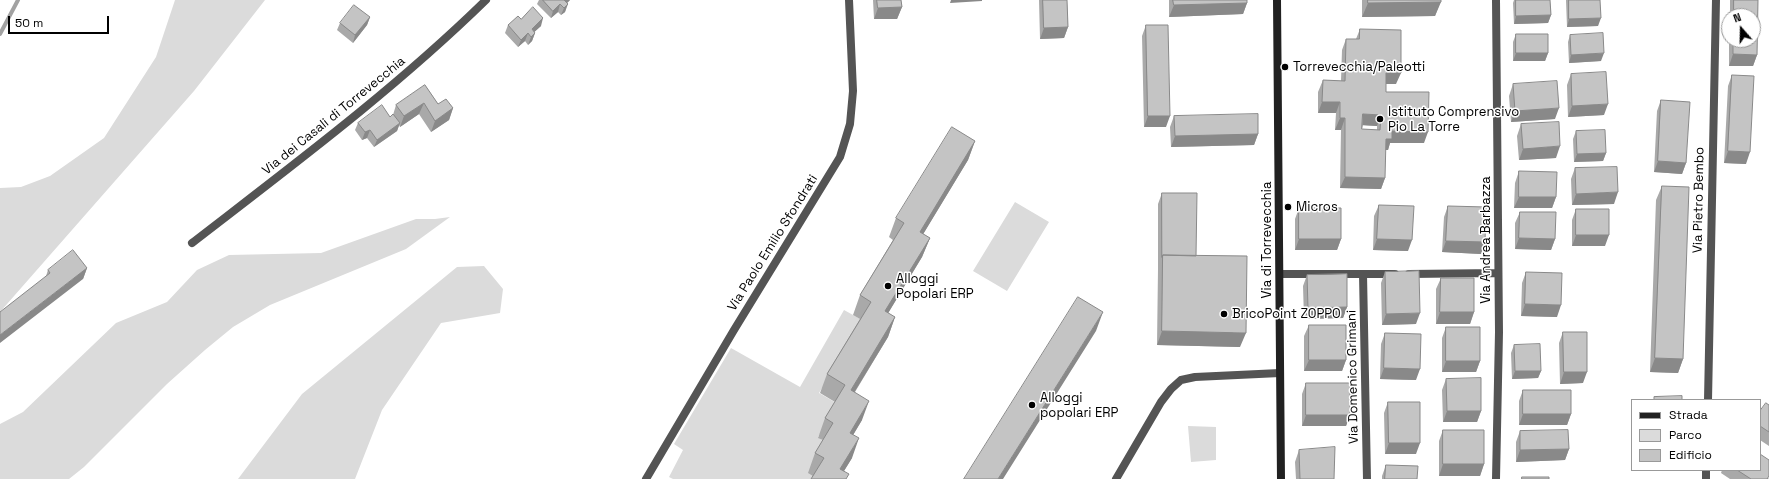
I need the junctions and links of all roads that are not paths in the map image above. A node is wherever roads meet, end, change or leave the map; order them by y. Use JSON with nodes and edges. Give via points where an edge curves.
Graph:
{"nodes":[{"id":1,"x":486,"y":0,"type":"edge"},
{"id":2,"x":849,"y":0,"type":"edge"},
{"id":3,"x":1277,"y":0,"type":"edge"},
{"id":4,"x":1496,"y":0,"type":"edge"},
{"id":5,"x":1716,"y":0,"type":"edge"},
{"id":6,"x":192,"y":243,"type":"dead end"},
{"id":7,"x":1498,"y":273,"type":"junction"},
{"id":8,"x":1280,"y":274,"type":"junction"},
{"id":9,"x":1363,"y":274,"type":"junction"},
{"id":10,"x":1280,"y":373,"type":"junction"},
{"id":11,"x":1708,"y":399,"type":"edge"},
{"id":12,"x":648,"y":478,"type":"edge"},
{"id":13,"x":1116,"y":479,"type":"edge"},
{"id":14,"x":1281,"y":479,"type":"edge"},
{"id":15,"x":1367,"y":479,"type":"edge"},
{"id":16,"x":1496,"y":479,"type":"edge"}],
"edges":[{"from":1,"to":6,"type":"street","name":"Via dei Casali di Torrevecchia","via":[[374,102]]},
{"from":2,"to":12,"type":"street","name":"Via Paolo Emilio Sfondrati","via":[[853,91],[850,124],[840,157],[734,330]]},
{"from":3,"to":8,"type":"main road","name":"Via di Torrevecchia"},
{"from":4,"to":7,"type":"street","name":"Via Andrea Barbazza"},
{"from":5,"to":11,"type":"street","name":"Via Pietro Bembo"},
{"from":7,"to":9,"type":"street"},
{"from":7,"to":16,"type":"street","name":"Via Andrea Barbazza"},
{"from":8,"to":9,"type":"street"},
{"from":8,"to":10,"type":"main road","name":"Via di Torrevecchia"},
{"from":9,"to":15,"type":"street","name":"Via Domenico Grimani"},
{"from":10,"to":13,"type":"street","via":[[1195,377],[1181,380],[1161,402]]},
{"from":10,"to":14,"type":"main road","name":"Via di Torrevecchia"}]}
